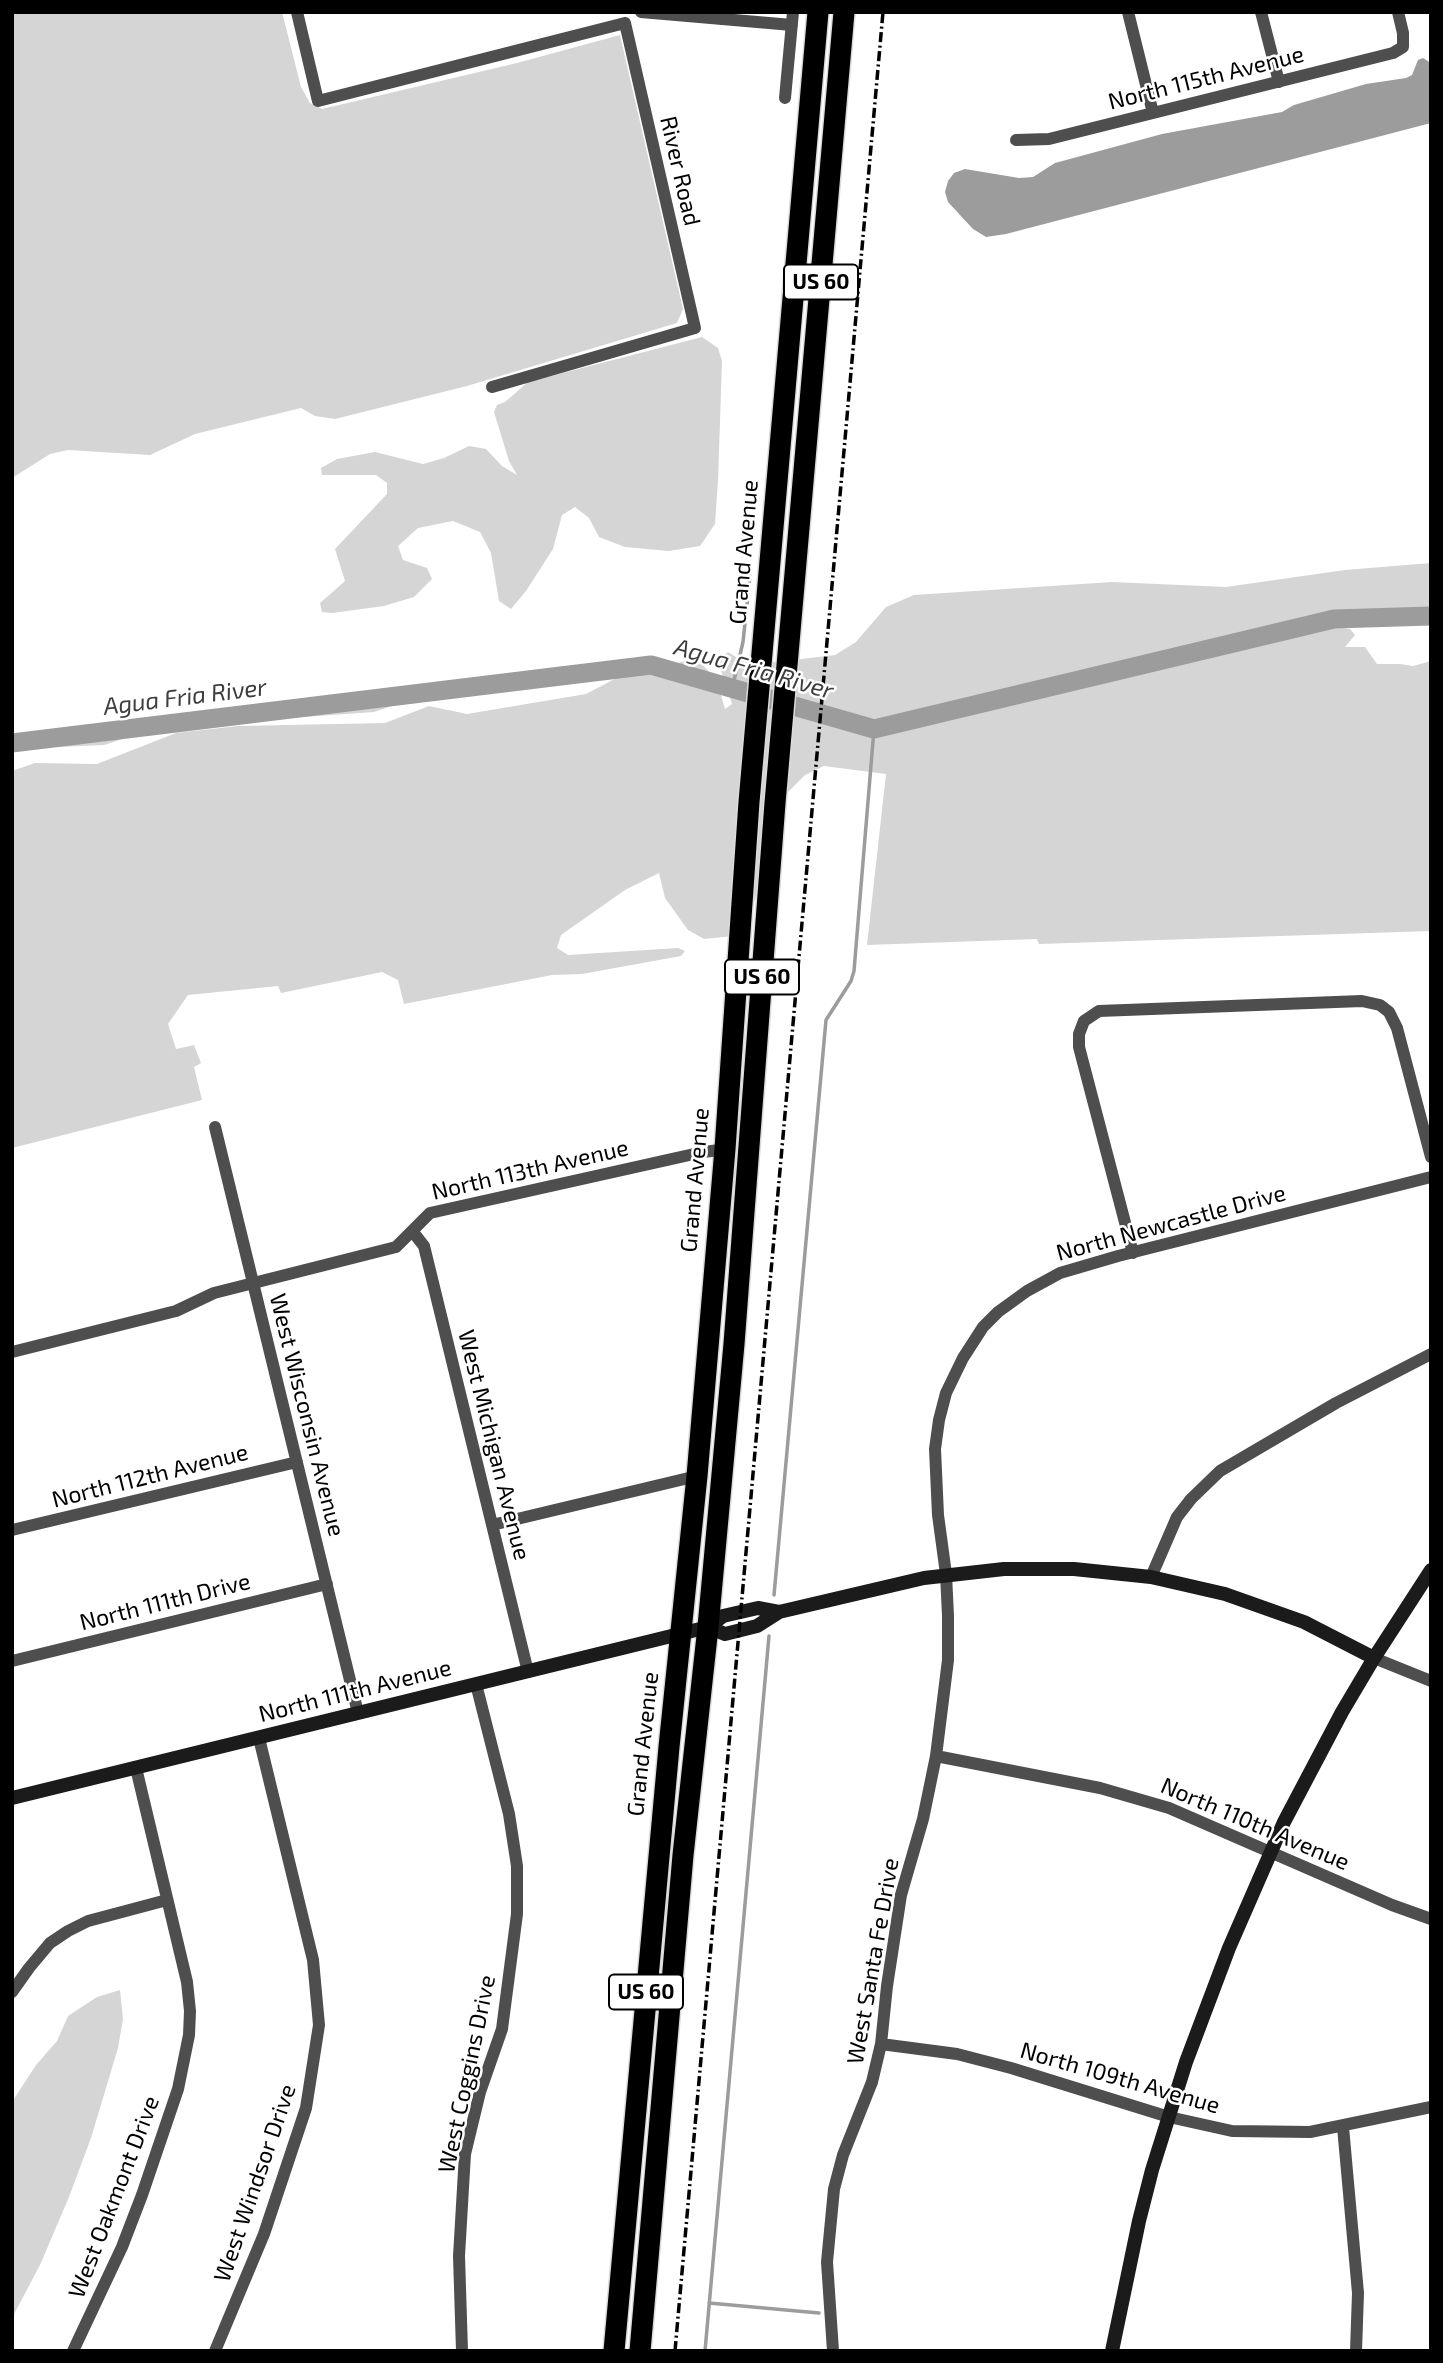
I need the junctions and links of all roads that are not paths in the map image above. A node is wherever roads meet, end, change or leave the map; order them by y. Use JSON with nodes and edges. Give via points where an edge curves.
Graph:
{"nodes":[{"id":1,"x":297,"y":12,"type":"edge"},
{"id":2,"x":640,"y":12,"type":"edge"},
{"id":3,"x":818,"y":12,"type":"edge"},
{"id":4,"x":844,"y":12,"type":"edge"},
{"id":5,"x":1128,"y":12,"type":"edge"},
{"id":6,"x":1261,"y":12,"type":"edge"},
{"id":7,"x":1398,"y":12,"type":"edge"},
{"id":8,"x":629,"y":18,"type":"edge"},
{"id":9,"x":792,"y":19,"type":"edge"},
{"id":10,"x":1279,"y":82,"type":"junction"},
{"id":11,"x":785,"y":98,"type":"dead end"},
{"id":12,"x":1153,"y":113,"type":"junction"},
{"id":13,"x":1016,"y":139,"type":"dead end"},
{"id":14,"x":492,"y":387,"type":"dead end"},
{"id":15,"x":215,"y":1127,"type":"dead end"},
{"id":16,"x":725,"y":1149,"type":"junction"},
{"id":17,"x":748,"y":1152,"type":"junction"},
{"id":18,"x":1431,"y":1157,"type":"edge"},
{"id":19,"x":1431,"y":1177,"type":"edge"},
{"id":20,"x":413,"y":1232,"type":"junction"},
{"id":21,"x":1133,"y":1253,"type":"junction"},
{"id":22,"x":254,"y":1284,"type":"junction"},
{"id":23,"x":12,"y":1352,"type":"edge"},
{"id":24,"x":1431,"y":1354,"type":"edge"},
{"id":25,"x":297,"y":1462,"type":"junction"},
{"id":26,"x":697,"y":1476,"type":"junction"},
{"id":27,"x":492,"y":1525,"type":"junction"},
{"id":28,"x":12,"y":1530,"type":"edge"},
{"id":29,"x":1429,"y":1573,"type":"edge"},
{"id":30,"x":946,"y":1574,"type":"junction"},
{"id":31,"x":1152,"y":1577,"type":"junction"},
{"id":32,"x":327,"y":1584,"type":"junction"},
{"id":33,"x":708,"y":1628,"type":"junction"},
{"id":34,"x":681,"y":1634,"type":"junction"},
{"id":35,"x":1374,"y":1658,"type":"junction"},
{"id":36,"x":12,"y":1661,"type":"edge"},
{"id":37,"x":528,"y":1672,"type":"junction"},
{"id":38,"x":1431,"y":1681,"type":"edge"},
{"id":39,"x":476,"y":1684,"type":"junction"},
{"id":40,"x":358,"y":1713,"type":"junction"},
{"id":41,"x":259,"y":1738,"type":"junction"},
{"id":42,"x":936,"y":1756,"type":"junction"},
{"id":43,"x":136,"y":1768,"type":"junction"},
{"id":44,"x":12,"y":1798,"type":"edge"},
{"id":45,"x":1271,"y":1853,"type":"junction"},
{"id":46,"x":167,"y":1900,"type":"junction"},
{"id":47,"x":1431,"y":1919,"type":"edge"},
{"id":48,"x":12,"y":1992,"type":"edge"},
{"id":49,"x":881,"y":2044,"type":"junction"},
{"id":50,"x":1431,"y":2107,"type":"edge"},
{"id":51,"x":1169,"y":2117,"type":"junction"},
{"id":52,"x":1343,"y":2127,"type":"junction"},
{"id":53,"x":72,"y":2351,"type":"edge"},
{"id":54,"x":215,"y":2351,"type":"edge"},
{"id":55,"x":462,"y":2351,"type":"edge"},
{"id":56,"x":614,"y":2351,"type":"edge"},
{"id":57,"x":640,"y":2351,"type":"edge"},
{"id":58,"x":833,"y":2351,"type":"edge"},
{"id":59,"x":1112,"y":2351,"type":"edge"},
{"id":60,"x":1356,"y":2351,"type":"edge"}],
"edges":[{"from":1,"to":8,"type":"street","via":[[318,102]]},
{"from":2,"to":9,"type":"street"},
{"from":3,"to":16,"type":"highway","name":"Grand Avenue","number":"US 60","via":[[749,802]]},
{"from":4,"to":17,"type":"highway","number":"US 60"},
{"from":5,"to":12,"type":"street"},
{"from":6,"to":10,"type":"street"},
{"from":7,"to":10,"type":"street","name":"North 115th Avenue","via":[[1403,47],[1393,53]]},
{"from":8,"to":14,"type":"street","name":"River Road","via":[[695,328]]},
{"from":9,"to":11,"type":"street"},
{"from":10,"to":12,"type":"street","name":"North 115th Avenue"},
{"from":12,"to":13,"type":"street","name":"North 115th Avenue","via":[[1049,139]]},
{"from":15,"to":22,"type":"street","name":"West Wisconsin Avenue"},
{"from":16,"to":17,"type":"street","name":"North 113th Avenue"},
{"from":16,"to":20,"type":"street","name":"North 113th Avenue","via":[[445,1209],[425,1217]]},
{"from":16,"to":26,"type":"highway","name":"Grand Avenue","number":"US 60"},
{"from":17,"to":33,"type":"highway","number":"US 60"},
{"from":18,"to":21,"type":"street","via":[[1397,1028],[1385,1008],[1374,1002],[1093,1013],[1084,1021],[1079,1046]]},
{"from":19,"to":21,"type":"street","name":"North Newcastle Drive"},
{"from":20,"to":22,"type":"street","name":"North 113th Avenue","via":[[396,1247]]},
{"from":20,"to":27,"type":"street","name":"West Michigan Avenue","via":[[424,1246]]},
{"from":21,"to":30,"type":"street","name":"North Newcastle Drive","via":[[1068,1270],[1027,1291],[990,1320],[962,1358],[946,1393],[935,1448]]},
{"from":22,"to":23,"type":"street","name":"North 113th Avenue","via":[[214,1293],[176,1311]]},
{"from":22,"to":25,"type":"street","name":"West Wisconsin Avenue"},
{"from":24,"to":31,"type":"street","via":[[1220,1471],[1177,1517]]},
{"from":25,"to":28,"type":"street","name":"North 112th Avenue"},
{"from":25,"to":32,"type":"street","name":"West Wisconsin Avenue"},
{"from":26,"to":27,"type":"street"},
{"from":26,"to":34,"type":"highway","name":"Grand Avenue","number":"US 60"},
{"from":27,"to":37,"type":"street","name":"West Michigan Avenue"},
{"from":29,"to":35,"type":"street"},
{"from":30,"to":31,"type":"street","name":"North 111th Avenue","via":[[1039,1568]]},
{"from":30,"to":33,"type":"street","name":"North 111th Avenue","via":[[779,1612],[758,1608],[723,1616]]},
{"from":30,"to":42,"type":"street","name":"West Santa Fe Drive","via":[[948,1660]]},
{"from":31,"to":35,"type":"street","name":"North 111th Avenue","via":[[1225,1594],[1299,1620]]},
{"from":32,"to":36,"type":"street","name":"North 111th Drive"},
{"from":32,"to":40,"type":"street","name":"West Wisconsin Avenue"},
{"from":33,"to":34,"type":"street","name":"North 111th Avenue"},
{"from":33,"to":57,"type":"highway","number":"US 60"},
{"from":34,"to":37,"type":"street","name":"North 111th Avenue"},
{"from":34,"to":56,"type":"highway","name":"Grand Avenue","number":"US 60"},
{"from":35,"to":38,"type":"street","name":"North 111th Avenue"},
{"from":35,"to":45,"type":"street"},
{"from":37,"to":39,"type":"street","name":"North 111th Avenue"},
{"from":39,"to":40,"type":"street","name":"North 111th Avenue"},
{"from":39,"to":55,"type":"street","name":"West Coggins Drive","via":[[509,1814],[517,1866],[517,1914],[502,2029],[465,2154],[459,2256]]},
{"from":40,"to":41,"type":"street","name":"North 111th Avenue"},
{"from":41,"to":43,"type":"street","name":"North 111th Avenue"},
{"from":41,"to":54,"type":"street","name":"West Windsor Drive","via":[[313,1959],[319,2025],[306,2108],[256,2256]]},
{"from":42,"to":45,"type":"street","name":"North 110th Avenue","via":[[1100,1788],[1160,1805]]},
{"from":42,"to":49,"type":"street","name":"West Santa Fe Drive","via":[[901,1895]]},
{"from":43,"to":44,"type":"street","name":"North 111th Avenue"},
{"from":43,"to":46,"type":"street","name":"West Oakmont Drive"},
{"from":45,"to":47,"type":"street","name":"North 110th Avenue"},
{"from":45,"to":51,"type":"street","via":[[1220,1972]]},
{"from":46,"to":48,"type":"street","via":[[88,1921],[68,1931],[50,1943]]},
{"from":46,"to":53,"type":"street","name":"West Oakmont Drive","via":[[187,1982],[186,2060],[122,2247]]},
{"from":49,"to":51,"type":"street","name":"North 109th Avenue","via":[[957,2054]]},
{"from":49,"to":58,"type":"street","name":"West Santa Fe Drive","via":[[873,2082],[834,2189],[827,2262]]},
{"from":50,"to":52,"type":"street","name":"North 109th Avenue"},
{"from":51,"to":52,"type":"street","name":"North 109th Avenue","via":[[1232,2131],[1310,2132]]},
{"from":51,"to":59,"type":"street","via":[[1139,2221]]},
{"from":52,"to":60,"type":"street","via":[[1358,2293]]}]}
